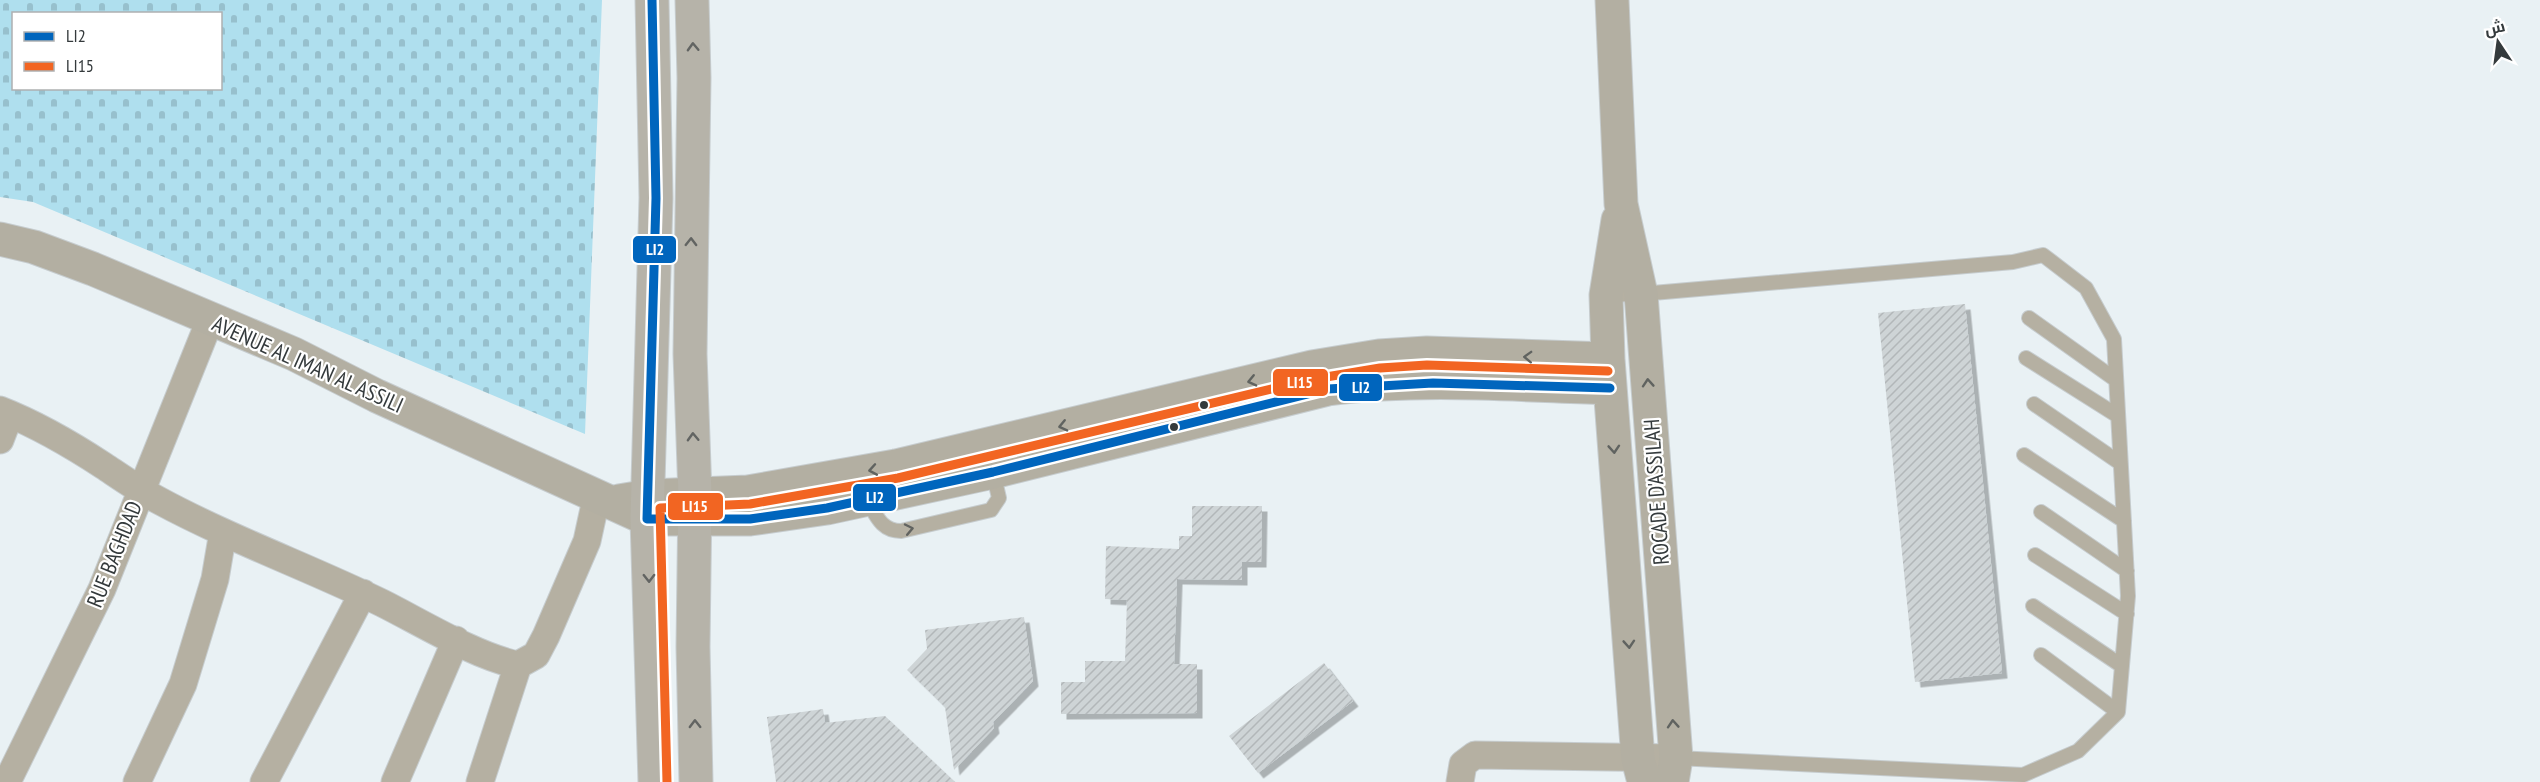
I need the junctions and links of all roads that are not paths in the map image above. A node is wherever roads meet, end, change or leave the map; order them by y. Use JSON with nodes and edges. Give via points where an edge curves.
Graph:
{"nodes":[{"id":1,"x":651,"y":0,"type":"edge"},
{"id":2,"x":692,"y":0,"type":"edge"},
{"id":3,"x":1612,"y":0,"type":"edge"},
{"id":4,"x":1621,"y":204,"type":"junction"},
{"id":5,"x":0,"y":238,"type":"edge"},
{"id":6,"x":1641,"y":294,"type":"junction"},
{"id":7,"x":1606,"y":295,"type":"junction"},
{"id":8,"x":2030,"y":318,"type":"dead end"},
{"id":9,"x":210,"y":320,"type":"junction"},
{"id":10,"x":2026,"y":358,"type":"dead end"},
{"id":11,"x":1609,"y":374,"type":"junction"},
{"id":12,"x":2116,"y":380,"type":"junction"},
{"id":13,"x":2034,"y":404,"type":"dead end"},
{"id":14,"x":5,"y":412,"type":"edge"},
{"id":15,"x":2118,"y":416,"type":"junction"},
{"id":16,"x":0,"y":440,"type":"edge"},
{"id":17,"x":2024,"y":455,"type":"dead end"},
{"id":18,"x":2120,"y":463,"type":"junction"},
{"id":19,"x":140,"y":490,"type":"junction"},
{"id":20,"x":604,"y":499,"type":"junction"},
{"id":21,"x":648,"y":508,"type":"junction"},
{"id":22,"x":695,"y":508,"type":"junction"},
{"id":23,"x":2041,"y":512,"type":"dead end"},
{"id":24,"x":2124,"y":521,"type":"junction"},
{"id":25,"x":223,"y":532,"type":"junction"},
{"id":26,"x":2035,"y":555,"type":"dead end"},
{"id":27,"x":2127,"y":571,"type":"junction"},
{"id":28,"x":363,"y":593,"type":"junction"},
{"id":29,"x":2032,"y":606,"type":"dead end"},
{"id":30,"x":2127,"y":614,"type":"junction"},
{"id":31,"x":456,"y":640,"type":"junction"},
{"id":32,"x":2041,"y":655,"type":"dead end"},
{"id":33,"x":518,"y":665,"type":"junction"},
{"id":34,"x":2122,"y":666,"type":"junction"},
{"id":35,"x":2118,"y":712,"type":"junction"},
{"id":36,"x":1674,"y":770,"type":"edge"},
{"id":37,"x":1641,"y":771,"type":"edge"},
{"id":38,"x":7,"y":782,"type":"edge"},
{"id":39,"x":137,"y":782,"type":"edge"},
{"id":40,"x":264,"y":782,"type":"edge"},
{"id":41,"x":395,"y":782,"type":"edge"},
{"id":42,"x":480,"y":782,"type":"edge"},
{"id":43,"x":655,"y":782,"type":"edge"},
{"id":44,"x":696,"y":782,"type":"edge"},
{"id":45,"x":1460,"y":782,"type":"edge"}],
"edges":[{"from":1,"to":21,"type":"main road","via":[[656,198]]},
{"from":22,"to":2,"type":"main road","one_way":true,"via":[[690,354]]},
{"from":3,"to":4,"type":"street","name":"ROCADE D'ASSILAH"},
{"from":4,"to":6,"type":"street","name":"ROCADE D'ASSILAH"},
{"from":4,"to":7,"type":"street","name":"ROCADE D'ASSILAH"},
{"from":5,"to":9,"type":"street","name":"AVENUE AL IMAN AL ASSILI","via":[[93,269]]},
{"from":6,"to":7,"type":"lane"},
{"from":6,"to":12,"type":"lane","via":[[2013,262],[2043,255],[2086,288],[2114,339]]},
{"from":36,"to":6,"type":"street","name":"ROCADE D'ASSILAH","one_way":true},
{"from":7,"to":11,"type":"street","name":"ROCADE D'ASSILAH"},
{"from":8,"to":12,"type":"lane"},
{"from":9,"to":19,"type":"street","name":"RUE BAGHDAD"},
{"from":9,"to":20,"type":"street","name":"AVENUE AL IMAN AL ASSILI","via":[[294,354]]},
{"from":10,"to":15,"type":"lane"},
{"from":22,"to":11,"type":"street","one_way":true,"via":[[750,519],[827,508],[993,472],[1328,389],[1370,383]]},
{"from":11,"to":22,"type":"street","one_way":true,"via":[[1427,353],[1379,356],[1312,367],[896,466],[748,492]]},
{"from":11,"to":37,"type":"street","name":"ROCADE D'ASSILAH","one_way":true},
{"from":12,"to":15,"type":"lane"},
{"from":13,"to":18,"type":"lane"},
{"from":14,"to":16,"type":"street"},
{"from":14,"to":19,"type":"street"},
{"from":15,"to":18,"type":"lane"},
{"from":17,"to":24,"type":"lane"},
{"from":18,"to":24,"type":"lane"},
{"from":19,"to":25,"type":"street"},
{"from":19,"to":38,"type":"street","name":"RUE BAGHDAD","via":[[102,589]]},
{"from":20,"to":21,"type":"street","name":"AVENUE AL IMAN AL ASSILI"},
{"from":20,"to":33,"type":"street","via":[[546,636],[536,655]]},
{"from":21,"to":22,"type":"street"},
{"from":21,"to":43,"type":"main road","one_way":true},
{"from":44,"to":22,"type":"main road","one_way":true},
{"from":23,"to":27,"type":"lane"},
{"from":24,"to":27,"type":"lane"},
{"from":25,"to":28,"type":"street"},
{"from":25,"to":39,"type":"street","via":[[215,579],[183,684]]},
{"from":26,"to":30,"type":"lane"},
{"from":27,"to":30,"type":"lane"},
{"from":28,"to":31,"type":"street"},
{"from":28,"to":40,"type":"street"},
{"from":29,"to":34,"type":"lane"},
{"from":30,"to":34,"type":"lane"},
{"from":31,"to":33,"type":"street"},
{"from":31,"to":41,"type":"street"},
{"from":32,"to":35,"type":"lane"},
{"from":33,"to":42,"type":"street"},
{"from":34,"to":35,"type":"lane"},
{"from":35,"to":36,"type":"lane","via":[[2078,751],[2023,775]]},
{"from":36,"to":37,"type":"street"},
{"from":37,"to":45,"type":"street","via":[[1475,755],[1463,764]]}]}
